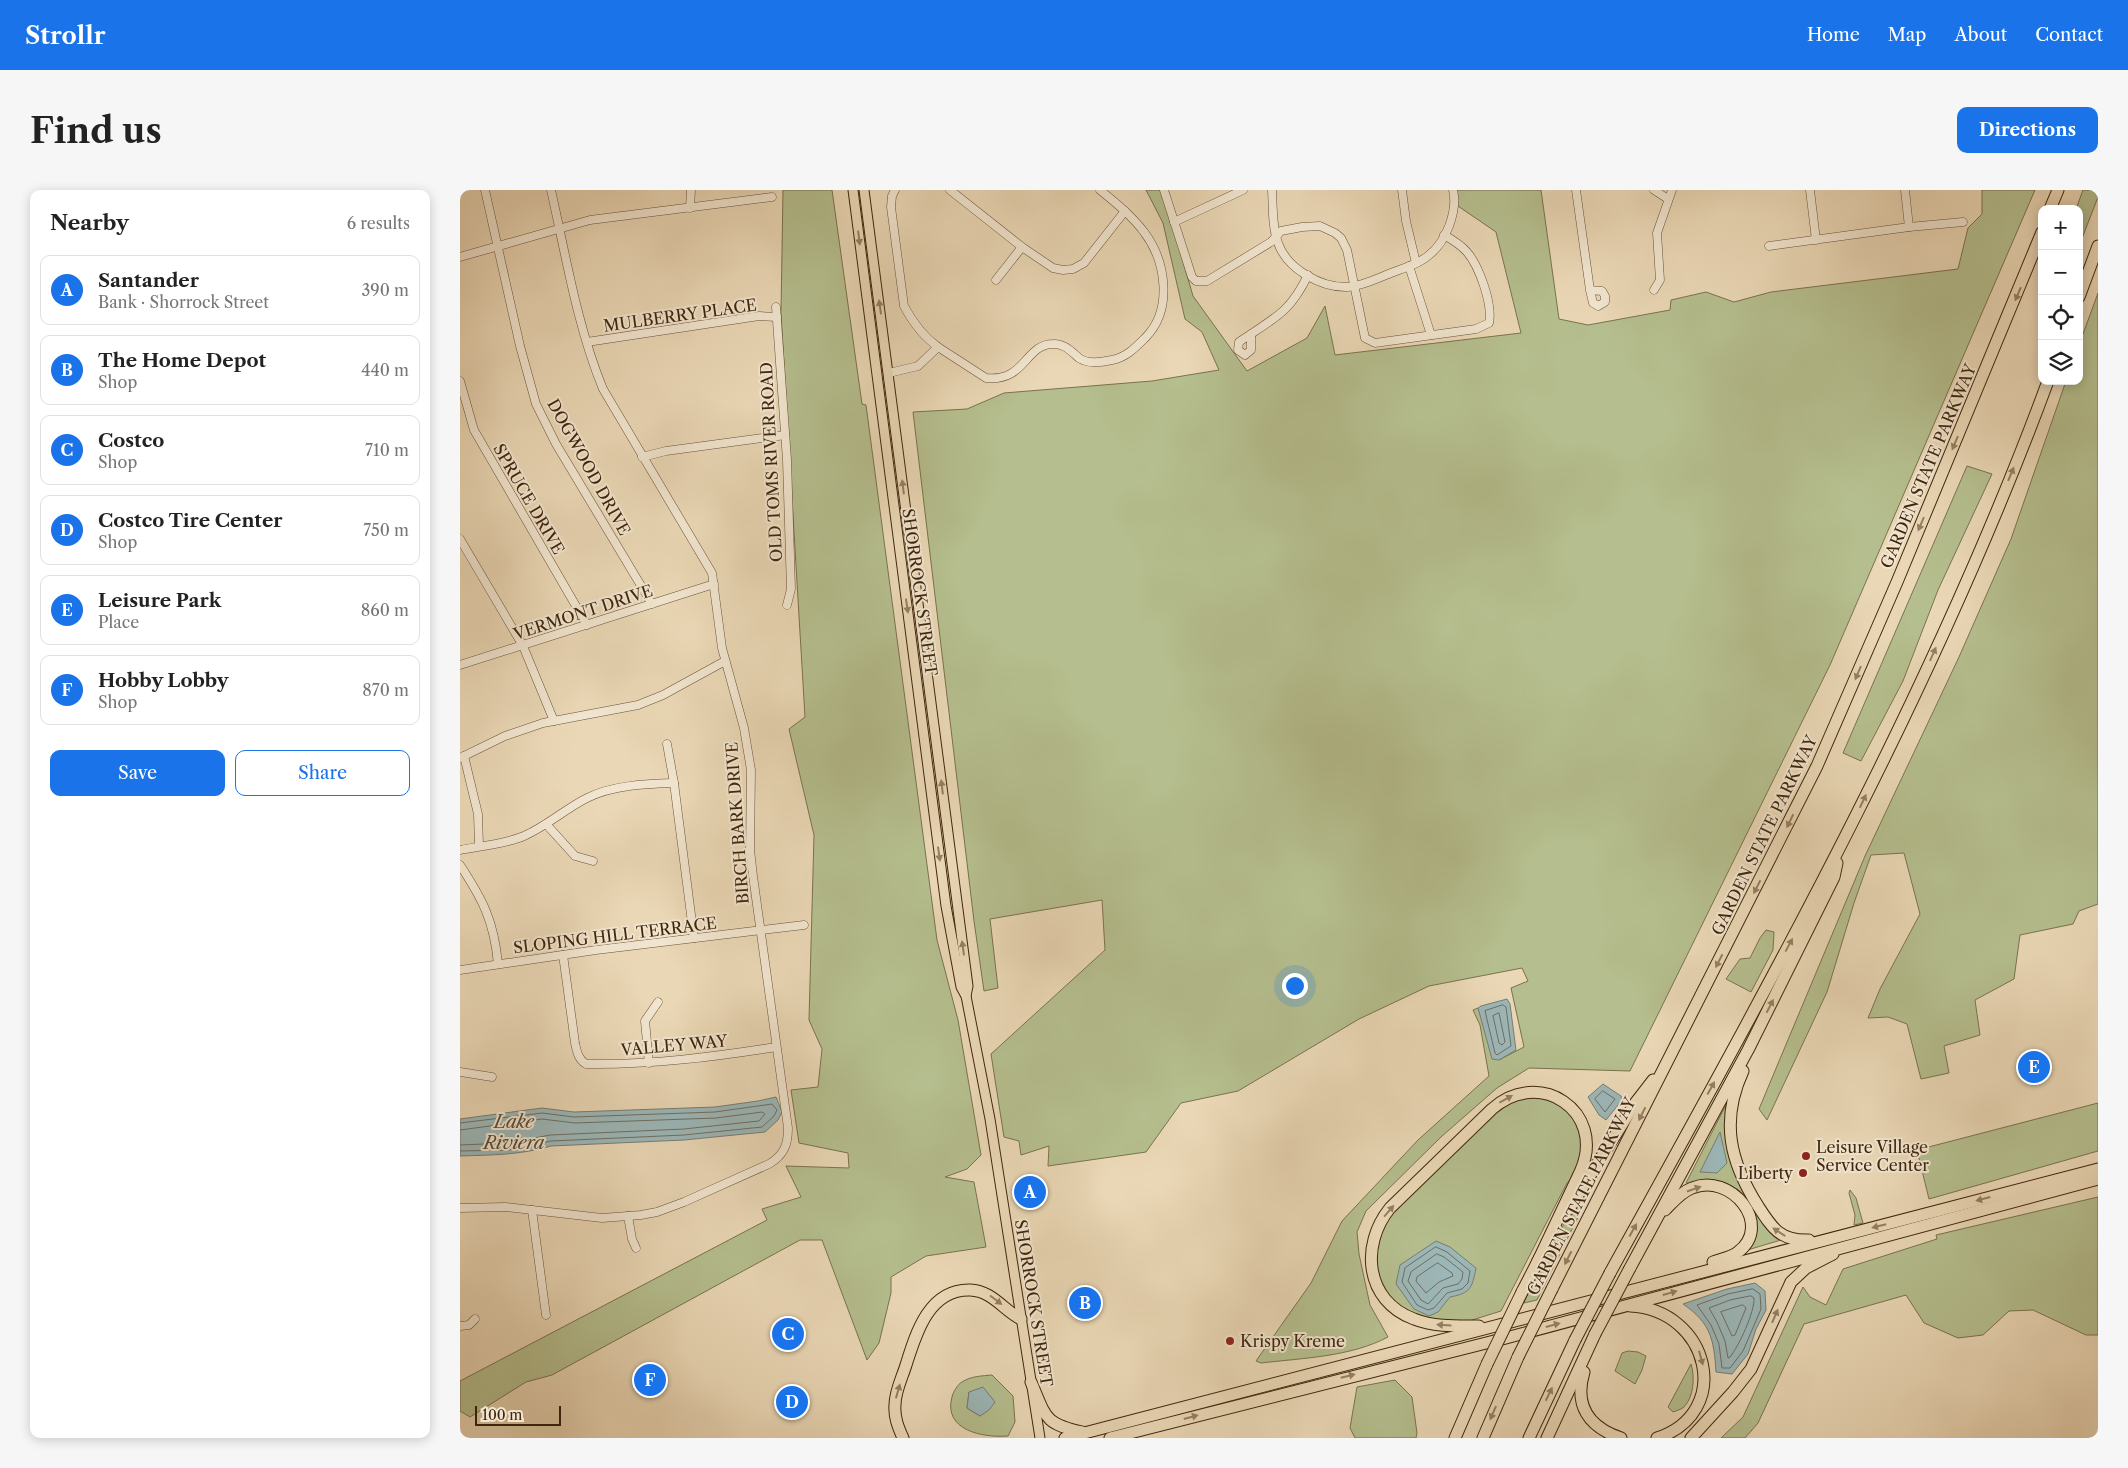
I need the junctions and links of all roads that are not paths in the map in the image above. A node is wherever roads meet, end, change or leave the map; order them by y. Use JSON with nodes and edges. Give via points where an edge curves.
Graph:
{"nodes":[{"id":1,"x":485,"y":190,"type":"edge"},
{"id":2,"x":551,"y":190,"type":"edge"},
{"id":3,"x":691,"y":190,"type":"edge"},
{"id":4,"x":853,"y":190,"type":"edge"},
{"id":5,"x":864,"y":190,"type":"edge"},
{"id":6,"x":895,"y":190,"type":"edge"},
{"id":7,"x":950,"y":190,"type":"edge"},
{"id":8,"x":1100,"y":190,"type":"edge"},
{"id":9,"x":1164,"y":190,"type":"edge"},
{"id":10,"x":1243,"y":190,"type":"edge"},
{"id":11,"x":1272,"y":190,"type":"edge"},
{"id":12,"x":1402,"y":190,"type":"edge"},
{"id":13,"x":1453,"y":190,"type":"edge"},
{"id":14,"x":1576,"y":190,"type":"edge"},
{"id":15,"x":1654,"y":190,"type":"edge"},
{"id":16,"x":1672,"y":190,"type":"edge"},
{"id":17,"x":1810,"y":190,"type":"edge"},
{"id":18,"x":1905,"y":190,"type":"edge"},
{"id":19,"x":2058,"y":190,"type":"edge"},
{"id":20,"x":772,"y":198,"type":"dead end"},
{"id":21,"x":1668,"y":199,"type":"junction"},
{"id":22,"x":2052,"y":205,"type":"edge"},
{"id":23,"x":690,"y":208,"type":"junction"},
{"id":24,"x":1125,"y":211,"type":"junction"},
{"id":25,"x":1174,"y":222,"type":"junction"},
{"id":26,"x":1963,"y":222,"type":"dead end"},
{"id":27,"x":1909,"y":227,"type":"junction"},
{"id":28,"x":560,"y":229,"type":"junction"},
{"id":29,"x":1444,"y":235,"type":"junction"},
{"id":30,"x":1276,"y":237,"type":"junction"},
{"id":31,"x":1816,"y":240,"type":"junction"},
{"id":32,"x":2038,"y":242,"type":"edge"},
{"id":33,"x":1769,"y":246,"type":"dead end"},
{"id":34,"x":2098,"y":246,"type":"edge"},
{"id":35,"x":498,"y":247,"type":"junction"},
{"id":36,"x":1022,"y":247,"type":"junction"},
{"id":37,"x":460,"y":257,"type":"edge"},
{"id":38,"x":1412,"y":264,"type":"junction"},
{"id":39,"x":1308,"y":276,"type":"junction"},
{"id":40,"x":996,"y":280,"type":"dead end"},
{"id":41,"x":1354,"y":286,"type":"junction"},
{"id":42,"x":1590,"y":290,"type":"dead end"},
{"id":43,"x":1654,"y":290,"type":"dead end"},
{"id":44,"x":2080,"y":295,"type":"edge"},
{"id":45,"x":867,"y":303,"type":"junction"},
{"id":46,"x":776,"y":307,"type":"dead end"},
{"id":47,"x":777,"y":317,"type":"junction"},
{"id":48,"x":1251,"y":334,"type":"dead end"},
{"id":49,"x":1431,"y":335,"type":"junction"},
{"id":50,"x":587,"y":342,"type":"junction"},
{"id":51,"x":938,"y":347,"type":"junction"},
{"id":52,"x":889,"y":373,"type":"junction"},
{"id":53,"x":460,"y":381,"type":"edge"},
{"id":54,"x":2047,"y":385,"type":"edge"},
{"id":55,"x":785,"y":435,"type":"junction"},
{"id":56,"x":885,"y":446,"type":"junction"},
{"id":57,"x":642,"y":457,"type":"junction"},
{"id":58,"x":460,"y":539,"type":"edge"},
{"id":59,"x":714,"y":584,"type":"junction"},
{"id":60,"x":652,"y":604,"type":"junction"},
{"id":61,"x":787,"y":605,"type":"dead end"},
{"id":62,"x":586,"y":626,"type":"junction"},
{"id":63,"x":523,"y":646,"type":"junction"},
{"id":64,"x":725,"y":661,"type":"junction"},
{"id":65,"x":460,"y":665,"type":"edge"},
{"id":66,"x":554,"y":721,"type":"junction"},
{"id":67,"x":667,"y":744,"type":"dead end"},
{"id":68,"x":462,"y":757,"type":"edge"},
{"id":69,"x":674,"y":783,"type":"junction"},
{"id":70,"x":546,"y":824,"type":"junction"},
{"id":71,"x":1842,"y":844,"type":"junction"},
{"id":72,"x":479,"y":846,"type":"junction"},
{"id":73,"x":460,"y":850,"type":"edge"},
{"id":74,"x":592,"y":861,"type":"dead end"},
{"id":75,"x":460,"y":864,"type":"edge"},
{"id":76,"x":804,"y":924,"type":"dead end"},
{"id":77,"x":760,"y":931,"type":"junction"},
{"id":78,"x":694,"y":938,"type":"junction"},
{"id":79,"x":563,"y":955,"type":"junction"},
{"id":80,"x":498,"y":964,"type":"junction"},
{"id":81,"x":460,"y":970,"type":"edge"},
{"id":82,"x":966,"y":996,"type":"junction"},
{"id":83,"x":658,"y":1002,"type":"dead end"},
{"id":84,"x":776,"y":1047,"type":"junction"},
{"id":85,"x":1748,"y":1050,"type":"junction"},
{"id":86,"x":1672,"y":1054,"type":"junction"},
{"id":87,"x":649,"y":1063,"type":"junction"},
{"id":88,"x":460,"y":1072,"type":"edge"},
{"id":89,"x":492,"y":1077,"type":"dead end"},
{"id":90,"x":2098,"y":1169,"type":"edge"},
{"id":91,"x":2098,"y":1179,"type":"edge"},
{"id":92,"x":460,"y":1208,"type":"edge"},
{"id":93,"x":532,"y":1210,"type":"junction"},
{"id":94,"x":628,"y":1216,"type":"junction"},
{"id":95,"x":1656,"y":1218,"type":"junction"},
{"id":96,"x":1826,"y":1240,"type":"junction"},
{"id":97,"x":1856,"y":1243,"type":"junction"},
{"id":98,"x":636,"y":1248,"type":"dead end"},
{"id":99,"x":1537,"y":1262,"type":"junction"},
{"id":100,"x":1696,"y":1274,"type":"junction"},
{"id":101,"x":1623,"y":1306,"type":"junction"},
{"id":102,"x":546,"y":1316,"type":"dead end"},
{"id":103,"x":475,"y":1319,"type":"dead end"},
{"id":104,"x":1022,"y":1319,"type":"junction"},
{"id":105,"x":460,"y":1326,"type":"edge"},
{"id":106,"x":1493,"y":1326,"type":"junction"},
{"id":107,"x":1587,"y":1353,"type":"junction"},
{"id":108,"x":1031,"y":1382,"type":"junction"},
{"id":109,"x":1086,"y":1432,"type":"junction"},
{"id":110,"x":903,"y":1438,"type":"edge"},
{"id":111,"x":1040,"y":1438,"type":"edge"},
{"id":112,"x":1066,"y":1438,"type":"edge"},
{"id":113,"x":1110,"y":1438,"type":"edge"},
{"id":114,"x":1455,"y":1438,"type":"edge"},
{"id":115,"x":1483,"y":1438,"type":"edge"},
{"id":116,"x":1529,"y":1438,"type":"edge"},
{"id":117,"x":1547,"y":1438,"type":"edge"},
{"id":118,"x":1621,"y":1438,"type":"edge"},
{"id":119,"x":1656,"y":1438,"type":"edge"},
{"id":120,"x":1691,"y":1438,"type":"edge"}],
"edges":[{"from":1,"to":35,"type":"street","name":"DOGWOOD DRIVE"},
{"from":2,"to":28,"type":"street","name":"BIRCH BARK DRIVE"},
{"from":3,"to":23,"type":"street"},
{"from":4,"to":45,"type":"main road","name":"SHORROCK STREET","one_way":true},
{"from":52,"to":5,"type":"main road","name":"SHORROCK STREET","one_way":true},
{"from":6,"to":51,"type":"street","via":[[891,207],[904,306],[910,318]]},
{"from":7,"to":36,"type":"street"},
{"from":8,"to":24,"type":"street"},
{"from":9,"to":25,"type":"street"},
{"from":10,"to":25,"type":"street"},
{"from":11,"to":30,"type":"street"},
{"from":12,"to":38,"type":"street"},
{"from":13,"to":29,"type":"street","via":[[1452,215]]},
{"from":14,"to":42,"type":"street"},
{"from":15,"to":21,"type":"street"},
{"from":16,"to":21,"type":"street"},
{"from":17,"to":31,"type":"street"},
{"from":18,"to":27,"type":"street"},
{"from":19,"to":22,"type":"highway"},
{"from":20,"to":23,"type":"street"},
{"from":21,"to":43,"type":"street","via":[[1657,233],[1660,280]]},
{"from":23,"to":28,"type":"street","via":[[590,220]]},
{"from":24,"to":36,"type":"street","via":[[1084,263],[1073,269],[1053,268]]},
{"from":24,"to":51,"type":"street","via":[[1152,245],[1160,266],[1164,294],[1152,331],[1128,354],[1090,362],[1053,344],[1030,355],[1014,373],[995,379],[986,378]]},
{"from":25,"to":30,"type":"street","via":[[1196,281],[1203,282]]},
{"from":26,"to":27,"type":"street"},
{"from":27,"to":31,"type":"street"},
{"from":28,"to":35,"type":"street"},
{"from":28,"to":50,"type":"street","name":"BIRCH BARK DRIVE"},
{"from":29,"to":38,"type":"street","via":[[1429,255]]},
{"from":29,"to":49,"type":"street","via":[[1458,243],[1475,264],[1490,318],[1489,323],[1476,329]]},
{"from":30,"to":39,"type":"street","via":[[1282,252]]},
{"from":30,"to":41,"type":"street","via":[[1281,231],[1302,227],[1320,226],[1335,233],[1345,243]]},
{"from":31,"to":33,"type":"street"},
{"from":32,"to":86,"type":"highway","name":"GARDEN STATE PARKWAY","one_way":true,"via":[[1840,716]]},
{"from":34,"to":44,"type":"highway"},
{"from":35,"to":37,"type":"street"},
{"from":35,"to":60,"type":"street","name":"DOGWOOD DRIVE","via":[[536,404],[556,444]]},
{"from":36,"to":40,"type":"street"},
{"from":38,"to":41,"type":"street"},
{"from":38,"to":49,"type":"street"},
{"from":39,"to":41,"type":"street","via":[[1336,286]]},
{"from":39,"to":48,"type":"street","via":[[1284,312]]},
{"from":41,"to":49,"type":"street","via":[[1365,338],[1369,342]]},
{"from":45,"to":52,"type":"main road","via":[[882,367]]},
{"from":45,"to":56,"type":"main road","name":"SHORROCK STREET"},
{"from":46,"to":47,"type":"street"},
{"from":47,"to":50,"type":"street","name":"MULBERRY PLACE","via":[[759,316]]},
{"from":47,"to":55,"type":"street","name":"OLD TOMS RIVER ROAD"},
{"from":50,"to":57,"type":"street","name":"BIRCH BARK DRIVE","via":[[603,389]]},
{"from":51,"to":52,"type":"street","via":[[918,366]]},
{"from":52,"to":56,"type":"main road","via":[[883,388]]},
{"from":82,"to":52,"type":"main road","name":"SHORROCK STREET","one_way":true,"via":[[968,986]]},
{"from":53,"to":62,"type":"street","name":"SPRUCE DRIVE","via":[[474,430]]},
{"from":71,"to":54,"type":"highway","one_way":true,"via":[[1961,592]]},
{"from":55,"to":57,"type":"street"},
{"from":55,"to":61,"type":"street","name":"OLD TOMS RIVER ROAD","via":[[791,589]]},
{"from":56,"to":82,"type":"main road","name":"SHORROCK STREET","one_way":true,"via":[[946,906],[961,987]]},
{"from":57,"to":59,"type":"street","name":"BIRCH BARK DRIVE","via":[[706,562]]},
{"from":58,"to":63,"type":"street"},
{"from":59,"to":60,"type":"street","name":"VERMONT DRIVE"},
{"from":59,"to":64,"type":"street","name":"BIRCH BARK DRIVE"},
{"from":60,"to":62,"type":"street","name":"VERMONT DRIVE"},
{"from":62,"to":63,"type":"street","name":"VERMONT DRIVE"},
{"from":63,"to":65,"type":"street","name":"VERMONT DRIVE"},
{"from":63,"to":66,"type":"street"},
{"from":64,"to":66,"type":"street","via":[[638,705]]},
{"from":64,"to":77,"type":"street","name":"BIRCH BARK DRIVE","via":[[744,728],[751,770],[750,850]]},
{"from":66,"to":68,"type":"street","via":[[526,728]]},
{"from":67,"to":69,"type":"street"},
{"from":68,"to":72,"type":"street","via":[[478,814]]},
{"from":69,"to":70,"type":"street","via":[[602,792]]},
{"from":69,"to":78,"type":"street"},
{"from":70,"to":72,"type":"street","via":[[523,836]]},
{"from":70,"to":74,"type":"street","via":[[575,856]]},
{"from":85,"to":71,"type":"highway","one_way":true,"via":[[1834,877]]},
{"from":116,"to":71,"type":"highway","one_way":true,"bridge":true,"via":[[1574,1340]]},
{"from":72,"to":73,"type":"street"},
{"from":75,"to":80,"type":"street","via":[[479,894],[492,925]]},
{"from":76,"to":77,"type":"street","name":"SLOPING HILL TERRACE"},
{"from":77,"to":78,"type":"street","name":"SLOPING HILL TERRACE"},
{"from":77,"to":84,"type":"street","name":"BIRCH BARK DRIVE"},
{"from":78,"to":79,"type":"street","name":"SLOPING HILL TERRACE"},
{"from":79,"to":80,"type":"street","name":"SLOPING HILL TERRACE"},
{"from":79,"to":87,"type":"street","name":"VALLEY WAY","via":[[581,1061],[586,1064]]},
{"from":80,"to":81,"type":"street","name":"SLOPING HILL TERRACE"},
{"from":82,"to":104,"type":"main road","name":"SHORROCK STREET","via":[[991,1122]]},
{"from":83,"to":87,"type":"street","via":[[646,1021]]},
{"from":84,"to":87,"type":"street","name":"VALLEY WAY"},
{"from":84,"to":94,"type":"street","name":"BIRCH BARK DRIVE","via":[[788,1128],[786,1148],[778,1159],[684,1202],[657,1212]]},
{"from":85,"to":95,"type":"highway"},
{"from":96,"to":85,"type":"highway","one_way":true,"via":[[1795,1240],[1774,1230],[1739,1172],[1731,1145],[1730,1120],[1733,1098]]},
{"from":86,"to":99,"type":"highway","via":[[1636,1102]]},
{"from":86,"to":115,"type":"highway","name":"GARDEN STATE PARKWAY","one_way":true,"bridge":true,"via":[[1518,1357]]},
{"from":88,"to":89,"type":"street"},
{"from":90,"to":96,"type":"highway","one_way":true},
{"from":91,"to":97,"type":"highway"},
{"from":92,"to":93,"type":"street","name":"BIRCH BARK DRIVE"},
{"from":93,"to":94,"type":"street","name":"BIRCH BARK DRIVE","via":[[602,1218]]},
{"from":93,"to":102,"type":"street"},
{"from":94,"to":98,"type":"street"},
{"from":95,"to":100,"type":"highway","one_way":true,"via":[[1684,1193],[1700,1186],[1722,1187],[1743,1203],[1751,1225],[1744,1246],[1738,1253],[1705,1266]]},
{"from":95,"to":107,"type":"highway","bridge":true},
{"from":96,"to":100,"type":"highway"},
{"from":101,"to":97,"type":"highway","one_way":true},
{"from":120,"to":97,"type":"highway","one_way":true,"via":[[1751,1368],[1791,1282],[1806,1268]]},
{"from":106,"to":99,"type":"highway","one_way":true,"via":[[1433,1324],[1399,1312],[1384,1297],[1375,1281],[1371,1262],[1372,1242],[1390,1208],[1485,1116],[1506,1098],[1530,1092],[1552,1095],[1567,1104],[1583,1125],[1587,1144],[1586,1159]]},
{"from":99,"to":114,"type":"highway","bridge":true},
{"from":100,"to":106,"type":"highway"},
{"from":113,"to":101,"type":"highway","one_way":true},
{"from":101,"to":119,"type":"highway","one_way":true,"via":[[1660,1312],[1674,1320],[1689,1334],[1702,1360],[1702,1390],[1694,1410],[1679,1427]]},
{"from":103,"to":105,"type":"street","via":[[469,1325]]},
{"from":104,"to":108,"type":"main road","name":"SHORROCK STREET"},
{"from":110,"to":104,"type":"highway","one_way":true,"via":[[895,1415],[896,1397],[920,1326],[935,1303],[957,1292],[979,1291],[993,1296],[1009,1313]]},
{"from":106,"to":109,"type":"highway"},
{"from":107,"to":117,"type":"highway"},
{"from":107,"to":118,"type":"highway","via":[[1580,1389],[1584,1410],[1600,1428]]},
{"from":108,"to":109,"type":"highway","via":[[1054,1424]]},
{"from":108,"to":111,"type":"main road","name":"SHORROCK STREET"},
{"from":109,"to":112,"type":"highway"}]}
